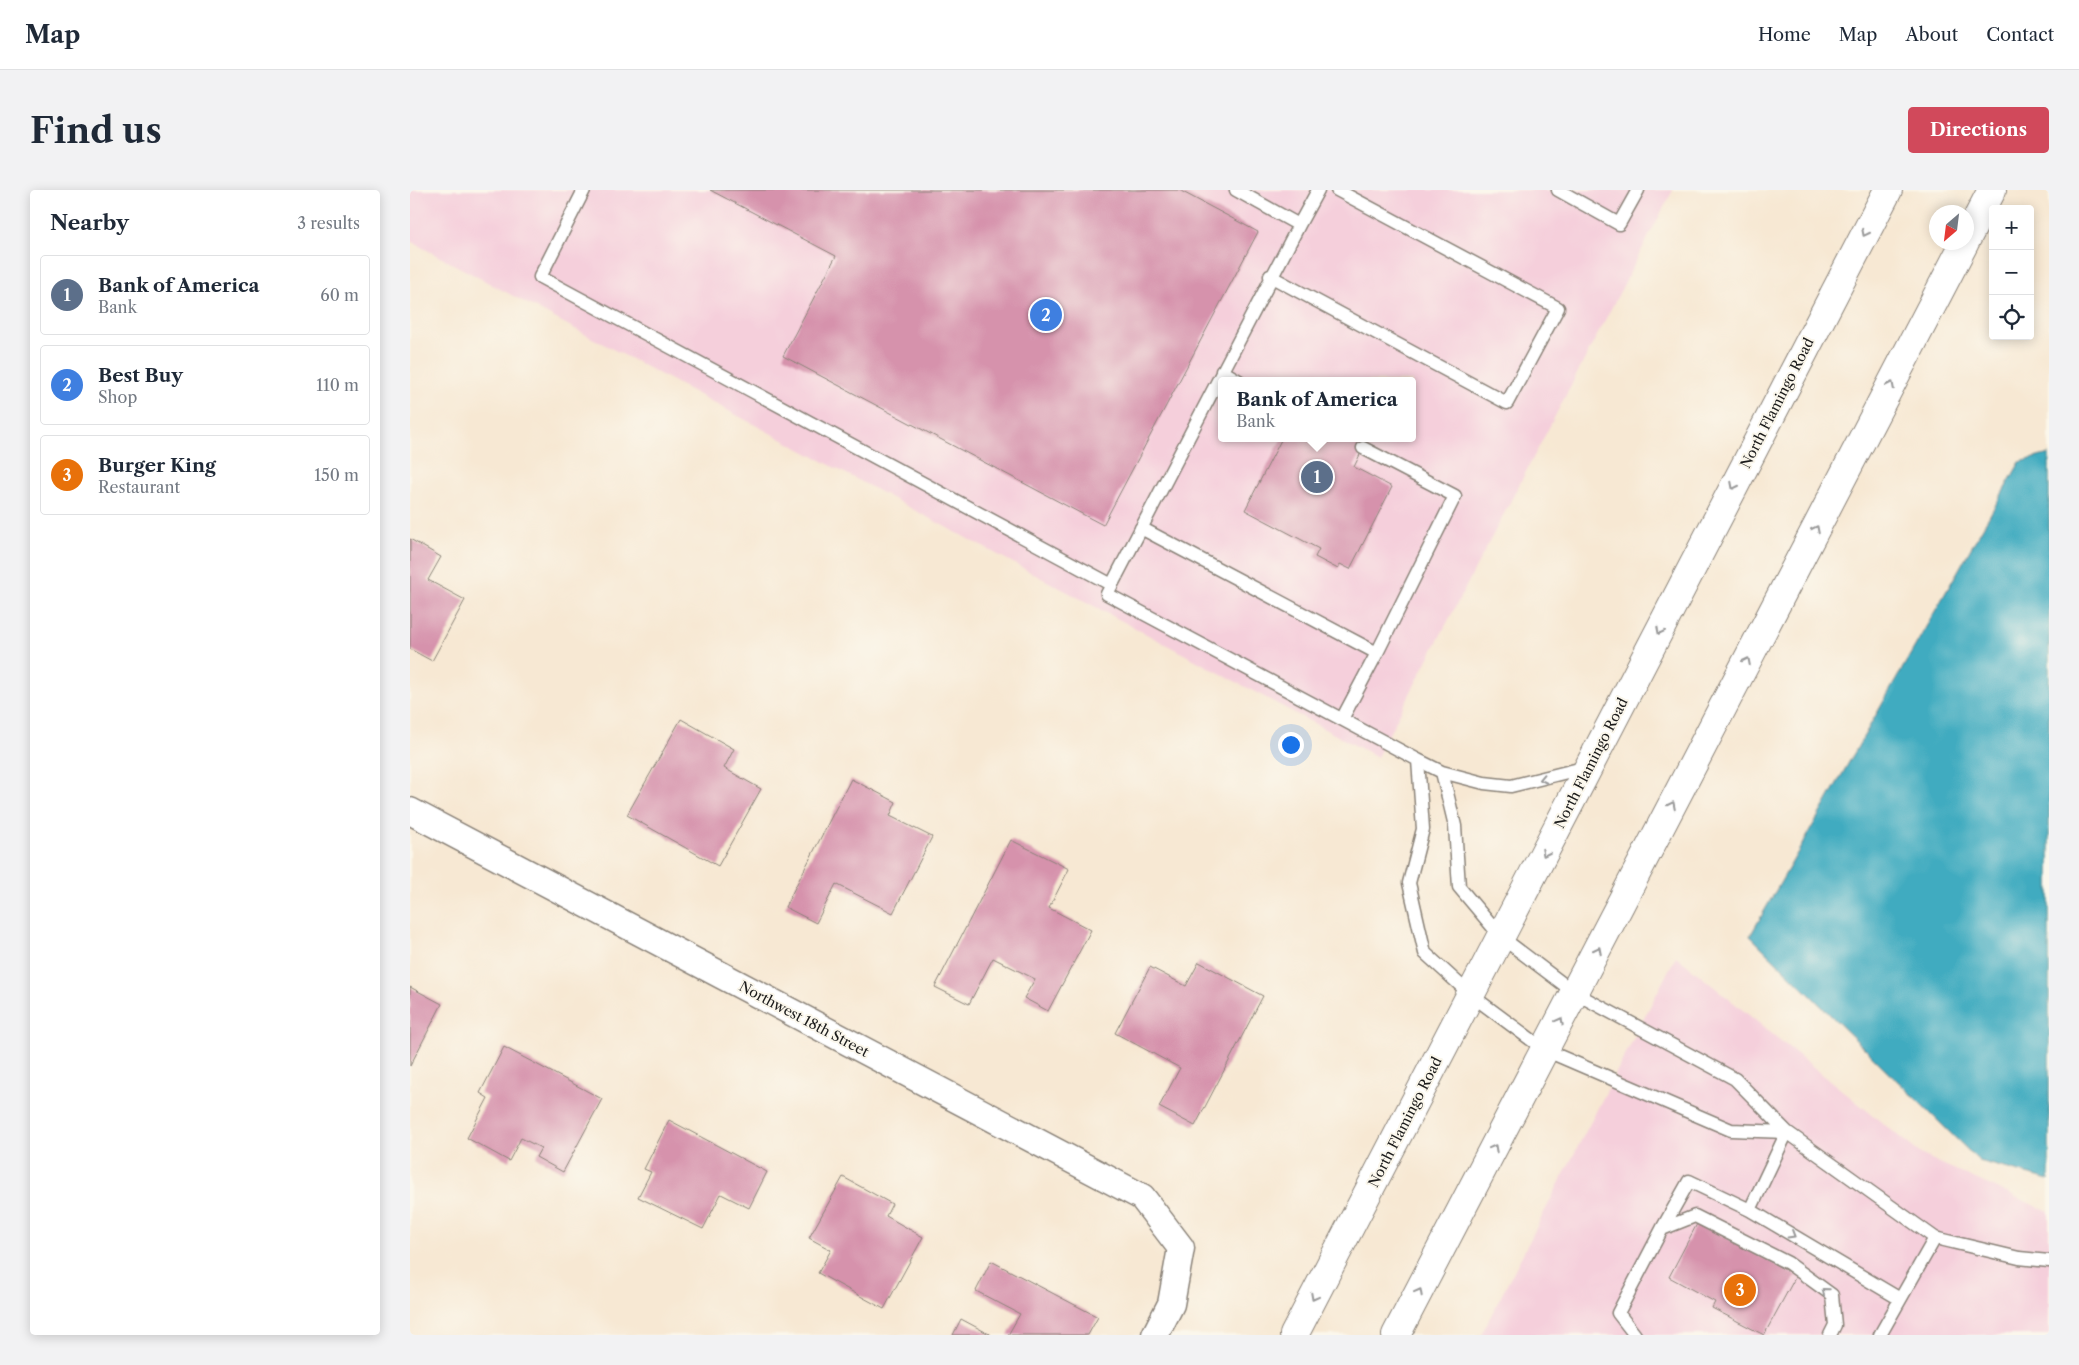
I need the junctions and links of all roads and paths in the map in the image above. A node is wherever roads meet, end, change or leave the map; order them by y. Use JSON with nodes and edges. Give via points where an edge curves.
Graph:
{"nodes":[{"id":1,"x":584,"y":190,"type":"edge"},
{"id":2,"x":1236,"y":190,"type":"edge"},
{"id":3,"x":1318,"y":190,"type":"edge"},
{"id":4,"x":1337,"y":190,"type":"edge"},
{"id":5,"x":1558,"y":190,"type":"edge"},
{"id":6,"x":1638,"y":190,"type":"edge"},
{"id":7,"x":1888,"y":190,"type":"edge"},
{"id":8,"x":1992,"y":190,"type":"edge"},
{"id":9,"x":1299,"y":224,"type":"junction"},
{"id":10,"x":1974,"y":225,"type":"edge"},
{"id":11,"x":1961,"y":250,"type":"edge"},
{"id":12,"x":1270,"y":276,"type":"junction"},
{"id":13,"x":1222,"y":371,"type":"junction"},
{"id":14,"x":1219,"y":377,"type":"edge"},
{"id":15,"x":1232,"y":377,"type":"edge"},
{"id":16,"x":1218,"y":379,"type":"edge"},
{"id":17,"x":1363,"y":448,"type":"dead end"},
{"id":18,"x":1141,"y":528,"type":"junction"},
{"id":19,"x":1112,"y":585,"type":"junction"},
{"id":20,"x":1377,"y":653,"type":"junction"},
{"id":21,"x":1342,"y":719,"type":"junction"},
{"id":22,"x":1418,"y":760,"type":"junction"},
{"id":23,"x":1590,"y":766,"type":"junction"},
{"id":24,"x":1442,"y":772,"type":"junction"},
{"id":25,"x":410,"y":811,"type":"edge"},
{"id":26,"x":1501,"y":937,"type":"junction"},
{"id":27,"x":1575,"y":993,"type":"junction"},
{"id":28,"x":1471,"y":995,"type":"junction"},
{"id":29,"x":1545,"y":1050,"type":"junction"},
{"id":30,"x":1787,"y":1132,"type":"junction"},
{"id":31,"x":1750,"y":1210,"type":"junction"},
{"id":32,"x":1662,"y":1229,"type":"junction"},
{"id":33,"x":1935,"y":1238,"type":"junction"},
{"id":34,"x":2049,"y":1261,"type":"edge"},
{"id":35,"x":1900,"y":1300,"type":"junction"},
{"id":36,"x":1155,"y":1335,"type":"edge"},
{"id":37,"x":1294,"y":1335,"type":"edge"},
{"id":38,"x":1396,"y":1335,"type":"edge"},
{"id":39,"x":1635,"y":1335,"type":"edge"},
{"id":40,"x":1830,"y":1335,"type":"edge"},
{"id":41,"x":1880,"y":1335,"type":"edge"}],
"edges":[{"from":1,"to":19,"type":"lane","via":[[540,277]]},
{"from":2,"to":9,"type":"lane"},
{"from":3,"to":9,"type":"lane"},
{"from":4,"to":12,"type":"lane","via":[[1558,308],[1507,403]]},
{"from":5,"to":6,"type":"lane","via":[[1620,224]]},
{"from":7,"to":23,"type":"highway","name":"North Flamingo Road","one_way":true},
{"from":8,"to":10,"type":"highway"},
{"from":9,"to":12,"type":"lane"},
{"from":27,"to":11,"type":"highway","one_way":true},
{"from":12,"to":13,"type":"lane"},
{"from":13,"to":14,"type":"lane"},
{"from":13,"to":15,"type":"lane"},
{"from":16,"to":18,"type":"lane"},
{"from":17,"to":20,"type":"lane","via":[[1455,496]]},
{"from":18,"to":19,"type":"lane"},
{"from":18,"to":20,"type":"lane"},
{"from":19,"to":21,"type":"lane","via":[[1107,594]]},
{"from":20,"to":21,"type":"lane"},
{"from":21,"to":22,"type":"lane"},
{"from":22,"to":24,"type":"lane"},
{"from":22,"to":28,"type":"lane","via":[[1423,828],[1409,883],[1425,953]]},
{"from":23,"to":24,"type":"lane","one_way":true,"via":[[1511,786]]},
{"from":23,"to":26,"type":"highway","name":"North Flamingo Road","one_way":true},
{"from":24,"to":26,"type":"lane","via":[[1455,826],[1459,888]]},
{"from":25,"to":36,"type":"street","name":"Northwest 18th Street","via":[[1142,1198],[1181,1248],[1172,1304]]},
{"from":26,"to":27,"type":"lane"},
{"from":26,"to":28,"type":"highway","name":"North Flamingo Road"},
{"from":29,"to":27,"type":"highway","one_way":true},
{"from":27,"to":30,"type":"lane","via":[[1735,1078]]},
{"from":28,"to":29,"type":"lane"},
{"from":28,"to":37,"type":"highway","name":"North Flamingo Road","one_way":true},
{"from":29,"to":30,"type":"lane","via":[[1731,1130]]},
{"from":38,"to":29,"type":"highway","one_way":true},
{"from":30,"to":31,"type":"lane"},
{"from":30,"to":33,"type":"lane"},
{"from":31,"to":32,"type":"lane","via":[[1689,1182]]},
{"from":31,"to":35,"type":"lane","one_way":true},
{"from":32,"to":39,"type":"lane","via":[[1618,1313]]},
{"from":40,"to":32,"type":"lane","one_way":true,"via":[[1836,1325],[1832,1295],[1788,1263],[1696,1216]]},
{"from":33,"to":34,"type":"lane","via":[[2019,1258]]},
{"from":33,"to":35,"type":"lane"},
{"from":35,"to":41,"type":"lane"}]}
